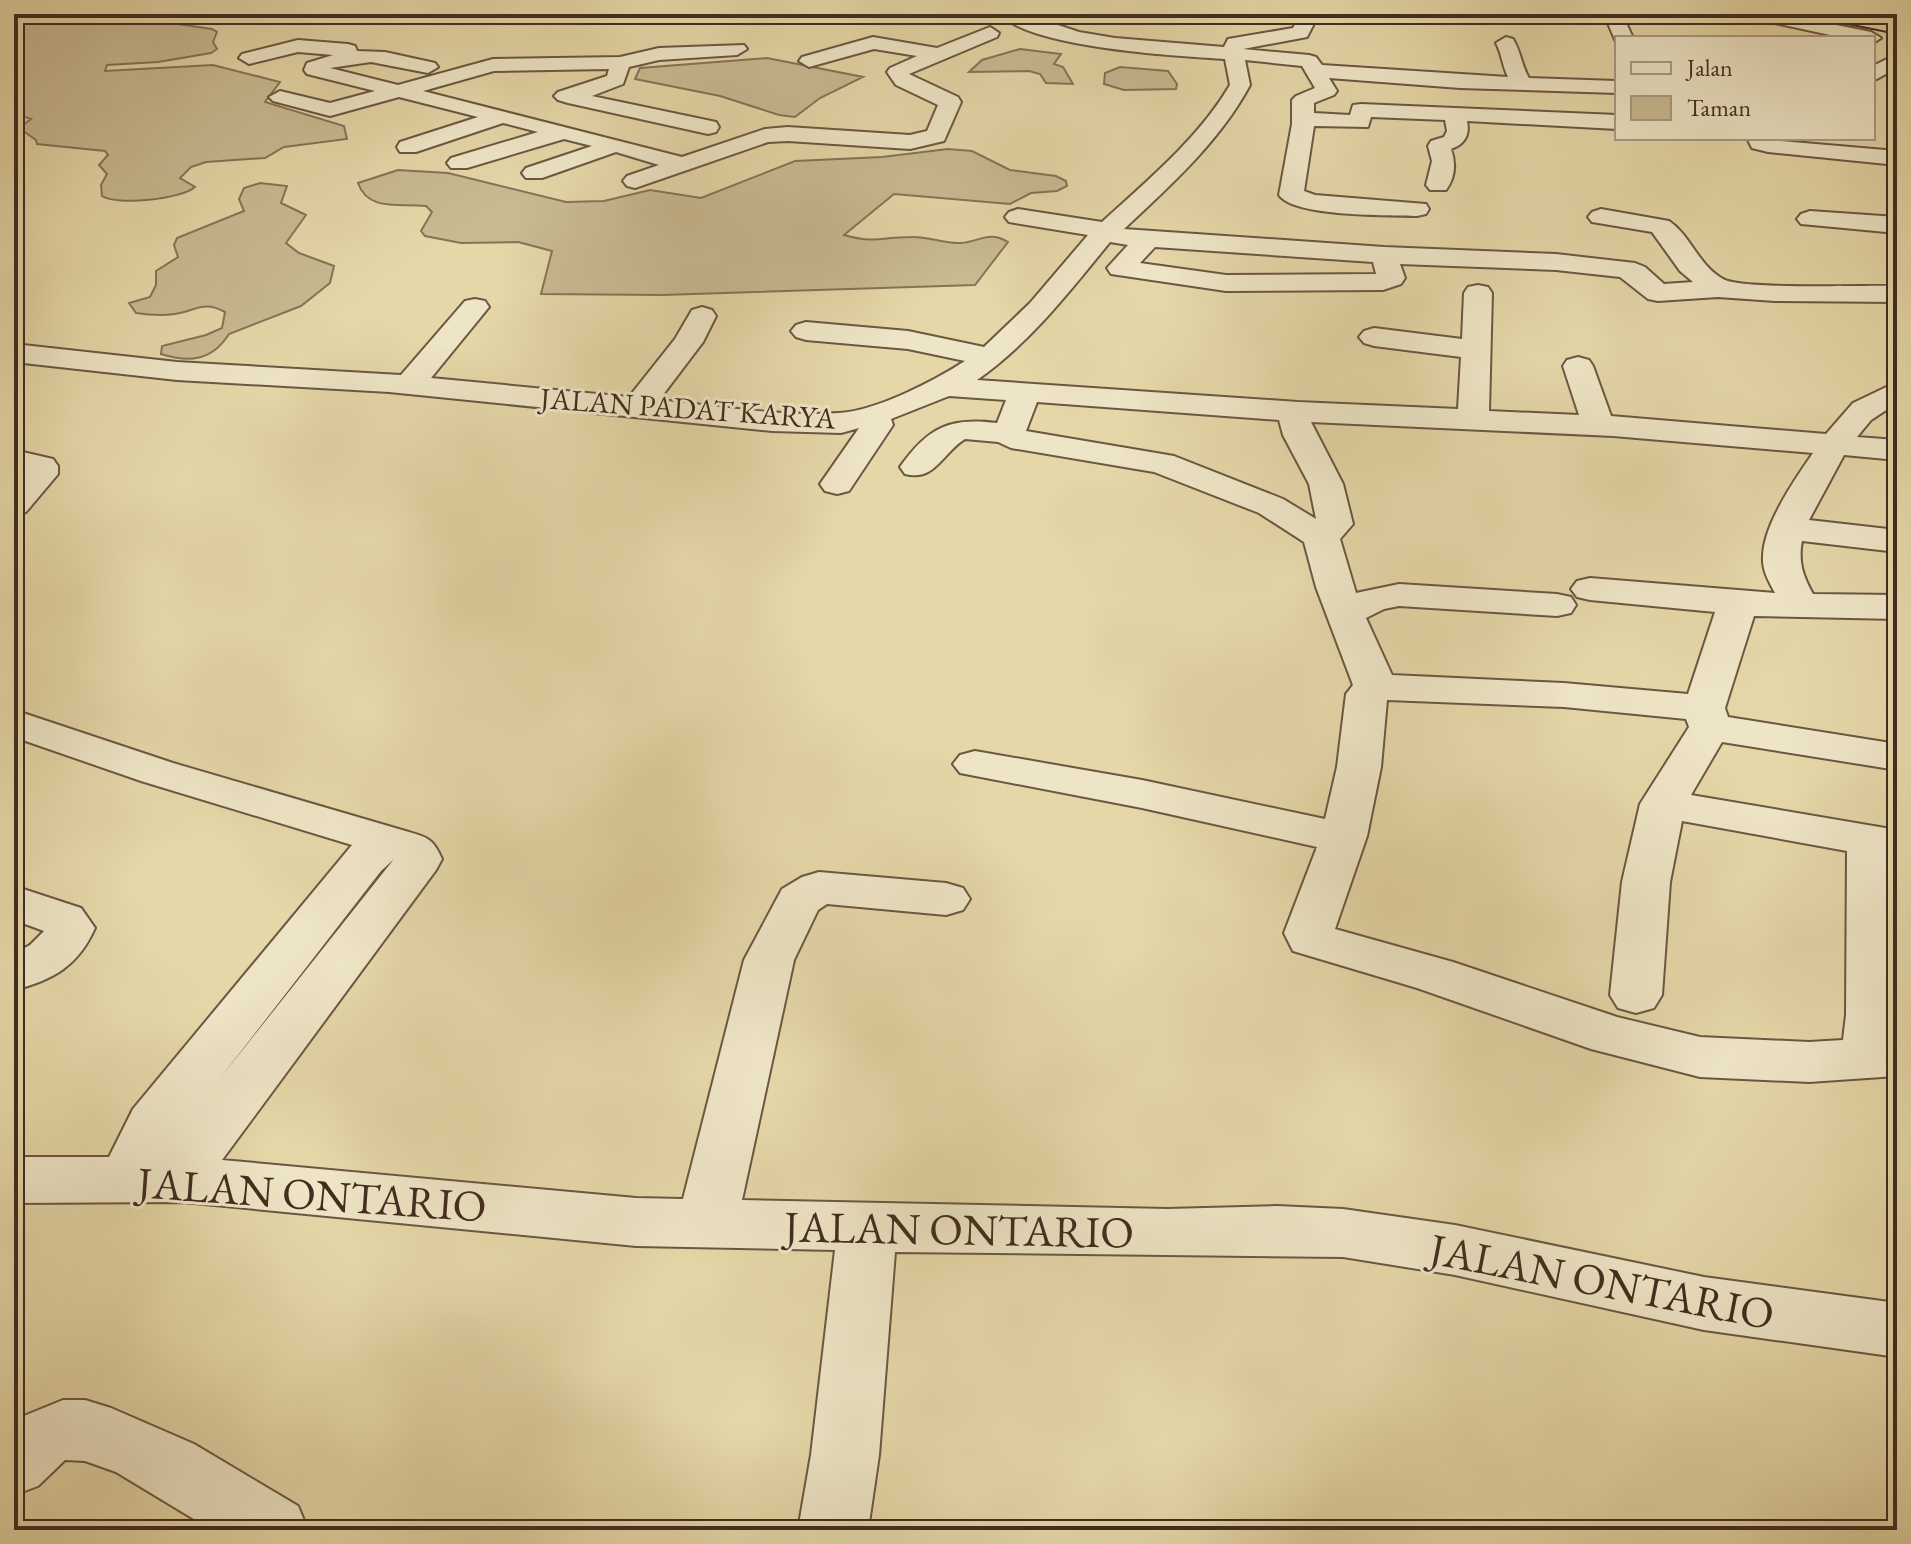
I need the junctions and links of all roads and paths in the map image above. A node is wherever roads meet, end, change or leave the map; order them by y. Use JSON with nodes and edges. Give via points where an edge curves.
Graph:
{"nodes":[{"id":1,"x":1310,"y":14,"type":"edge"},
{"id":2,"x":1613,"y":14,"type":"edge"},
{"id":3,"x":1756,"y":14,"type":"edge"},
{"id":4,"x":1828,"y":14,"type":"edge"},
{"id":5,"x":1871,"y":14,"type":"edge"},
{"id":6,"x":1016,"y":18,"type":"edge"},
{"id":7,"x":1897,"y":19,"type":"edge"},
{"id":8,"x":1897,"y":27,"type":"edge"},
{"id":9,"x":1622,"y":36,"type":"edge"},
{"id":10,"x":1862,"y":36,"type":"edge"},
{"id":11,"x":1233,"y":39,"type":"junction"},
{"id":12,"x":1875,"y":41,"type":"edge"},
{"id":13,"x":486,"y":43,"type":"dead end"},
{"id":14,"x":1506,"y":43,"type":"dead end"},
{"id":15,"x":737,"y":49,"type":"dead end"},
{"id":16,"x":944,"y":51,"type":"junction"},
{"id":17,"x":375,"y":54,"type":"junction"},
{"id":18,"x":1890,"y":54,"type":"edge"},
{"id":19,"x":249,"y":58,"type":"dead end"},
{"id":20,"x":809,"y":61,"type":"dead end"},
{"id":21,"x":593,"y":62,"type":"junction"},
{"id":22,"x":620,"y":63,"type":"junction"},
{"id":23,"x":490,"y":65,"type":"junction"},
{"id":24,"x":428,"y":67,"type":"dead end"},
{"id":25,"x":1315,"y":71,"type":"junction"},
{"id":26,"x":1875,"y":73,"type":"edge"},
{"id":27,"x":1521,"y":83,"type":"junction"},
{"id":28,"x":517,"y":86,"type":"dead end"},
{"id":29,"x":1615,"y":87,"type":"edge"},
{"id":30,"x":542,"y":91,"type":"dead end"},
{"id":31,"x":397,"y":92,"type":"junction"},
{"id":32,"x":665,"y":95,"type":"dead end"},
{"id":33,"x":280,"y":97,"type":"dead end"},
{"id":34,"x":568,"y":97,"type":"junction"},
{"id":35,"x":449,"y":105,"type":"junction"},
{"id":36,"x":626,"y":110,"type":"junction"},
{"id":37,"x":1455,"y":114,"type":"junction"},
{"id":38,"x":406,"y":117,"type":"dead end"},
{"id":39,"x":500,"y":117,"type":"junction"},
{"id":40,"x":709,"y":118,"type":"dead end"},
{"id":41,"x":1304,"y":119,"type":"junction"},
{"id":42,"x":1615,"y":122,"type":"edge"},
{"id":43,"x":561,"y":132,"type":"junction"},
{"id":44,"x":1759,"y":140,"type":"edge"},
{"id":45,"x":617,"y":145,"type":"junction"},
{"id":46,"x":408,"y":147,"type":"dead end"},
{"id":47,"x":1865,"y":156,"type":"junction"},
{"id":48,"x":1897,"y":158,"type":"edge"},
{"id":49,"x":459,"y":163,"type":"dead end"},
{"id":50,"x":684,"y":165,"type":"junction"},
{"id":51,"x":534,"y":173,"type":"dead end"},
{"id":52,"x":635,"y":181,"type":"dead end"},
{"id":53,"x":1887,"y":183,"type":"dead end"},
{"id":54,"x":1438,"y":185,"type":"dead end"},
{"id":55,"x":1862,"y":207,"type":"dead end"},
{"id":56,"x":1417,"y":209,"type":"dead end"},
{"id":57,"x":1897,"y":209,"type":"edge"},
{"id":58,"x":1018,"y":217,"type":"dead end"},
{"id":59,"x":1601,"y":217,"type":"dead end"},
{"id":60,"x":1810,"y":219,"type":"dead end"},
{"id":61,"x":1897,"y":225,"type":"edge"},
{"id":62,"x":1105,"y":232,"type":"junction"},
{"id":63,"x":1148,"y":239,"type":"junction"},
{"id":64,"x":1384,"y":255,"type":"junction"},
{"id":65,"x":1080,"y":263,"type":"junction"},
{"id":66,"x":1120,"y":268,"type":"junction"},
{"id":67,"x":1718,"y":289,"type":"junction"},
{"id":68,"x":1478,"y":293,"type":"dead end"},
{"id":69,"x":1658,"y":293,"type":"junction"},
{"id":70,"x":1897,"y":294,"type":"edge"},
{"id":71,"x":475,"y":307,"type":"dead end"},
{"id":72,"x":702,"y":316,"type":"dead end"},
{"id":73,"x":1690,"y":320,"type":"dead end"},
{"id":74,"x":806,"y":331,"type":"dead end"},
{"id":75,"x":409,"y":336,"type":"dead end"},
{"id":76,"x":450,"y":336,"type":"junction"},
{"id":77,"x":1374,"y":337,"type":"dead end"},
{"id":78,"x":1477,"y":350,"type":"junction"},
{"id":79,"x":14,"y":353,"type":"edge"},
{"id":80,"x":990,"y":357,"type":"junction"},
{"id":81,"x":1578,"y":366,"type":"dead end"},
{"id":82,"x":407,"y":387,"type":"junction"},
{"id":83,"x":946,"y":387,"type":"junction"},
{"id":84,"x":1897,"y":391,"type":"edge"},
{"id":85,"x":1025,"y":392,"type":"junction"},
{"id":86,"x":639,"y":406,"type":"junction"},
{"id":87,"x":1292,"y":411,"type":"junction"},
{"id":88,"x":874,"y":415,"type":"junction"},
{"id":89,"x":1473,"y":418,"type":"junction"},
{"id":90,"x":1598,"y":425,"type":"junction"},
{"id":91,"x":1009,"y":434,"type":"junction"},
{"id":92,"x":1834,"y":446,"type":"junction"},
{"id":93,"x":1897,"y":450,"type":"edge"},
{"id":94,"x":14,"y":460,"type":"edge"},
{"id":95,"x":917,"y":467,"type":"dead end"},
{"id":96,"x":837,"y":484,"type":"dead end"},
{"id":97,"x":14,"y":505,"type":"edge"},
{"id":98,"x":1790,"y":529,"type":"junction"},
{"id":99,"x":1321,"y":537,"type":"junction"},
{"id":100,"x":1897,"y":541,"type":"edge"},
{"id":101,"x":1590,"y":589,"type":"dead end"},
{"id":102,"x":1736,"y":603,"type":"junction"},
{"id":103,"x":1557,"y":605,"type":"dead end"},
{"id":104,"x":1800,"y":606,"type":"junction"},
{"id":105,"x":1897,"y":607,"type":"edge"},
{"id":106,"x":1345,"y":615,"type":"junction"},
{"id":107,"x":1374,"y":687,"type":"junction"},
{"id":108,"x":1707,"y":717,"type":"junction"},
{"id":109,"x":14,"y":723,"type":"edge"},
{"id":110,"x":1897,"y":757,"type":"edge"},
{"id":111,"x":975,"y":764,"type":"dead end"},
{"id":112,"x":1663,"y":804,"type":"junction"},
{"id":113,"x":1344,"y":836,"type":"junction"},
{"id":114,"x":386,"y":840,"type":"junction"},
{"id":115,"x":1884,"y":843,"type":"edge"},
{"id":116,"x":946,"y":899,"type":"dead end"},
{"id":117,"x":14,"y":902,"type":"edge"},
{"id":118,"x":14,"y":972,"type":"edge"},
{"id":119,"x":1636,"y":995,"type":"dead end"},
{"id":120,"x":1882,"y":1057,"type":"edge"},
{"id":121,"x":127,"y":1179,"type":"junction"},
{"id":122,"x":183,"y":1179,"type":"junction"},
{"id":123,"x":14,"y":1180,"type":"edge"},
{"id":124,"x":707,"y":1223,"type":"junction"},
{"id":125,"x":867,"y":1227,"type":"junction"},
{"id":126,"x":1897,"y":1330,"type":"edge"},
{"id":127,"x":14,"y":1464,"type":"edge"},
{"id":128,"x":273,"y":1530,"type":"edge"},
{"id":129,"x":833,"y":1530,"type":"edge"}],
"edges":[{"from":1,"to":11,"type":"street","via":[[1300,33]]},
{"from":2,"to":9,"type":"street"},
{"from":3,"to":10,"type":"street"},
{"from":4,"to":8,"type":"highway"},
{"from":5,"to":7,"type":"highway"},
{"from":6,"to":11,"type":"street","via":[[1102,41]]},
{"from":6,"to":16,"type":"street","via":[[963,47]]},
{"from":11,"to":25,"type":"street","via":[[1309,61]]},
{"from":11,"to":62,"type":"street","name":"JALAN PADAT KARYA","via":[[1240,85],[1230,103],[1156,186]]},
{"from":12,"to":18,"type":"street"},
{"from":13,"to":23,"type":"street"},
{"from":14,"to":27,"type":"street"},
{"from":15,"to":22,"type":"street","via":[[659,54]]},
{"from":16,"to":20,"type":"street","via":[[873,43]]},
{"from":16,"to":50,"type":"street","via":[[897,72],[903,81],[950,102],[930,139],[775,135]]},
{"from":17,"to":19,"type":"street","via":[[309,45]]},
{"from":17,"to":24,"type":"street"},
{"from":17,"to":31,"type":"street","via":[[341,58],[314,70]]},
{"from":18,"to":26,"type":"street"},
{"from":21,"to":22,"type":"street"},
{"from":21,"to":23,"type":"street"},
{"from":21,"to":28,"type":"street"},
{"from":22,"to":34,"type":"street","via":[[616,80]]},
{"from":23,"to":31,"type":"street"},
{"from":25,"to":27,"type":"street"},
{"from":25,"to":41,"type":"street","via":[[1327,91],[1303,100]]},
{"from":27,"to":29,"type":"street"},
{"from":30,"to":34,"type":"street"},
{"from":31,"to":33,"type":"street","via":[[330,110]]},
{"from":31,"to":35,"type":"street"},
{"from":32,"to":36,"type":"street"},
{"from":34,"to":36,"type":"street"},
{"from":35,"to":38,"type":"street"},
{"from":35,"to":39,"type":"street"},
{"from":36,"to":40,"type":"street","via":[[681,121]]},
{"from":36,"to":43,"type":"street"},
{"from":37,"to":41,"type":"street","via":[[1361,110],[1359,122]]},
{"from":37,"to":42,"type":"street"},
{"from":37,"to":54,"type":"street","via":[[1458,131],[1453,141],[1439,146],[1444,161]]},
{"from":39,"to":43,"type":"street"},
{"from":39,"to":46,"type":"street"},
{"from":41,"to":56,"type":"street","via":[[1291,195],[1312,202]]},
{"from":43,"to":45,"type":"street"},
{"from":43,"to":49,"type":"street"},
{"from":44,"to":47,"type":"street"},
{"from":45,"to":50,"type":"street"},
{"from":45,"to":51,"type":"street"},
{"from":47,"to":48,"type":"street"},
{"from":47,"to":53,"type":"street"},
{"from":50,"to":52,"type":"street"},
{"from":55,"to":57,"type":"street"},
{"from":58,"to":62,"type":"street"},
{"from":59,"to":67,"type":"street","via":[[1660,226],[1689,265]]},
{"from":60,"to":61,"type":"street"},
{"from":62,"to":63,"type":"street"},
{"from":62,"to":65,"type":"street","name":"JALAN PADAT KARYA"},
{"from":63,"to":64,"type":"street"},
{"from":63,"to":66,"type":"street"},
{"from":64,"to":66,"type":"street","via":[[1391,278],[1374,283],[1226,283]]},
{"from":64,"to":69,"type":"street","via":[[1556,251],[1635,273]]},
{"from":65,"to":66,"type":"street"},
{"from":65,"to":80,"type":"street","name":"JALAN PADAT KARYA"},
{"from":67,"to":69,"type":"street"},
{"from":67,"to":70,"type":"street"},
{"from":68,"to":78,"type":"street"},
{"from":69,"to":73,"type":"street"},
{"from":71,"to":76,"type":"street"},
{"from":72,"to":86,"type":"street"},
{"from":74,"to":80,"type":"street","via":[[915,331]]},
{"from":75,"to":76,"type":"street"},
{"from":76,"to":82,"type":"street"},
{"from":77,"to":78,"type":"street"},
{"from":78,"to":89,"type":"street"},
{"from":79,"to":82,"type":"street","name":"JALAN PADAT KARYA"},
{"from":80,"to":83,"type":"street","name":"JALAN PADAT KARYA"},
{"from":81,"to":90,"type":"street"},
{"from":82,"to":86,"type":"street","name":"JALAN PADAT KARYA"},
{"from":83,"to":85,"type":"street"},
{"from":83,"to":88,"type":"street","name":"JALAN PADAT KARYA"},
{"from":84,"to":92,"type":"street","via":[[1863,411]]},
{"from":85,"to":87,"type":"street"},
{"from":85,"to":91,"type":"street"},
{"from":86,"to":88,"type":"street","name":"JALAN PADAT KARYA","via":[[803,424]]},
{"from":87,"to":89,"type":"street"},
{"from":87,"to":99,"type":"street","via":[[1326,484],[1335,524]]},
{"from":88,"to":96,"type":"street","via":[[877,425]]},
{"from":89,"to":90,"type":"street"},
{"from":90,"to":92,"type":"street","via":[[1698,422]]},
{"from":91,"to":95,"type":"street","via":[[954,430]]},
{"from":91,"to":99,"type":"street","via":[[1162,463],[1271,506]]},
{"from":92,"to":93,"type":"street"},
{"from":92,"to":98,"type":"street"},
{"from":94,"to":97,"type":"street","via":[[41,466],[41,474]]},
{"from":98,"to":100,"type":"street"},
{"from":98,"to":104,"type":"street","via":[[1780,558]]},
{"from":99,"to":106,"type":"street"},
{"from":101,"to":102,"type":"street"},
{"from":102,"to":104,"type":"street"},
{"from":102,"to":108,"type":"street"},
{"from":103,"to":106,"type":"street","via":[[1399,595],[1356,606]]},
{"from":104,"to":105,"type":"street"},
{"from":106,"to":107,"type":"street","via":[[1369,660]]},
{"from":107,"to":108,"type":"street","via":[[1561,678]]},
{"from":107,"to":113,"type":"street","via":[[1367,694]]},
{"from":108,"to":110,"type":"street"},
{"from":108,"to":112,"type":"street"},
{"from":109,"to":114,"type":"street"},
{"from":111,"to":113,"type":"street"},
{"from":112,"to":115,"type":"street"},
{"from":112,"to":119,"type":"street","via":[[1646,882]]},
{"from":113,"to":120,"type":"street","via":[[1309,933],[1315,942],[1435,975],[1610,1035],[1700,1057],[1809,1062]]},
{"from":114,"to":121,"type":"street","via":[[364,860],[153,1124]]},
{"from":114,"to":122,"type":"street","via":[[415,850],[419,859],[414,868],[204,1139]]},
{"from":115,"to":120,"type":"street","via":[[1872,1015]]},
{"from":116,"to":124,"type":"street","via":[[819,888],[799,900],[769,960]]},
{"from":117,"to":118,"type":"street","via":[[64,920],[70,928],[43,963]]},
{"from":121,"to":122,"type":"street","name":"JALAN ONTARIO"},
{"from":121,"to":123,"type":"street","name":"JALAN ONTARIO"},
{"from":122,"to":124,"type":"street","name":"JALAN ONTARIO","via":[[636,1222]]},
{"from":124,"to":125,"type":"street","name":"JALAN ONTARIO"},
{"from":125,"to":126,"type":"street","name":"JALAN ONTARIO","via":[[1340,1233],[1453,1248],[1642,1292],[1801,1320]]},
{"from":125,"to":129,"type":"street"},
{"from":127,"to":128,"type":"street","via":[[39,1439],[65,1429],[122,1439]]}]}
